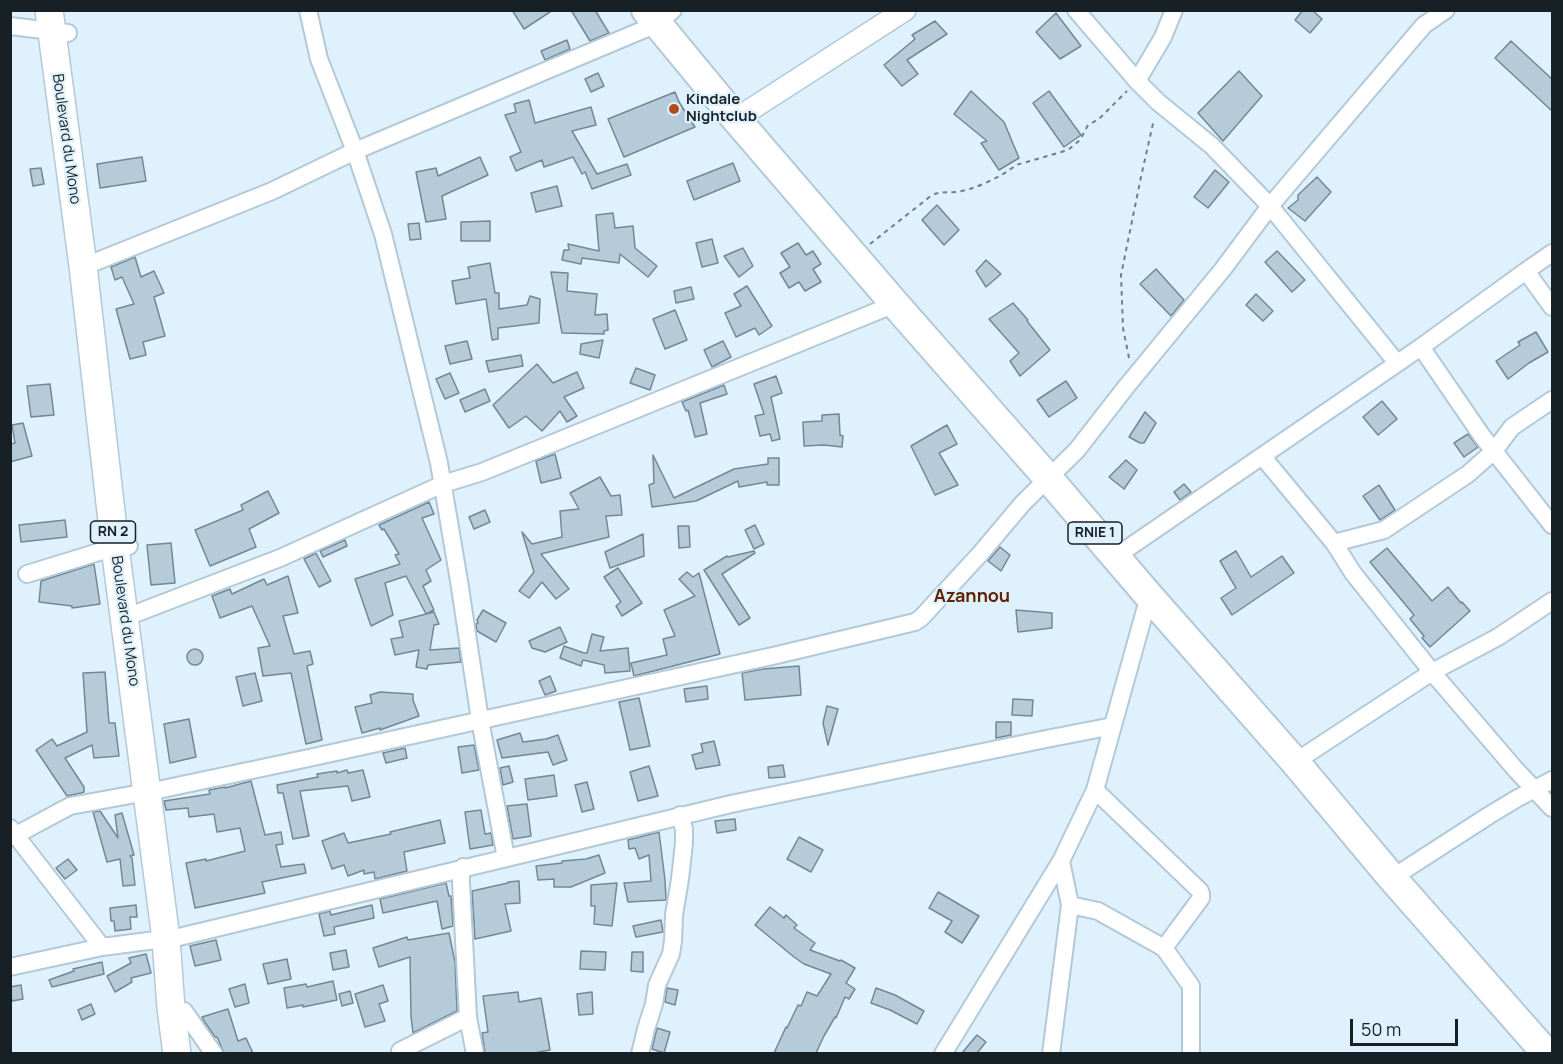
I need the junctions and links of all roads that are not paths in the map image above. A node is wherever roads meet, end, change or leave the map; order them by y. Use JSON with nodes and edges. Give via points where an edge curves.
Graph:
{"nodes":[{"id":1,"x":308,"y":10,"type":"edge"},
{"id":2,"x":905,"y":10,"type":"edge"},
{"id":3,"x":1076,"y":10,"type":"edge"},
{"id":4,"x":1174,"y":10,"type":"edge"},
{"id":5,"x":1446,"y":10,"type":"edge"},
{"id":6,"x":659,"y":15,"type":"edge"},
{"id":7,"x":58,"y":21,"type":"edge"},
{"id":8,"x":10,"y":26,"type":"edge"},
{"id":9,"x":1137,"y":81,"type":"junction"},
{"id":10,"x":736,"y":119,"type":"junction"},
{"id":11,"x":355,"y":151,"type":"junction"},
{"id":12,"x":1270,"y":206,"type":"junction"},
{"id":13,"x":1552,"y":253,"type":"edge"},
{"id":14,"x":95,"y":262,"type":"junction"},
{"id":15,"x":1526,"y":271,"type":"junction"},
{"id":16,"x":895,"y":304,"type":"junction"},
{"id":17,"x":1552,"y":307,"type":"edge"},
{"id":18,"x":1421,"y":347,"type":"junction"},
{"id":19,"x":1397,"y":363,"type":"junction"},
{"id":20,"x":1552,"y":400,"type":"edge"},
{"id":21,"x":1494,"y":451,"type":"junction"},
{"id":22,"x":1262,"y":456,"type":"junction"},
{"id":23,"x":1048,"y":478,"type":"junction"},
{"id":24,"x":443,"y":484,"type":"junction"},
{"id":25,"x":1552,"y":525,"type":"edge"},
{"id":26,"x":1334,"y":543,"type":"junction"},
{"id":27,"x":122,"y":546,"type":"junction"},
{"id":28,"x":1115,"y":556,"type":"junction"},
{"id":29,"x":27,"y":574,"type":"dead end"},
{"id":30,"x":1149,"y":596,"type":"junction"},
{"id":31,"x":1552,"y":601,"type":"edge"},
{"id":32,"x":137,"y":614,"type":"junction"},
{"id":33,"x":1432,"y":672,"type":"junction"},
{"id":34,"x":480,"y":720,"type":"junction"},
{"id":35,"x":1113,"y":726,"type":"junction"},
{"id":36,"x":1295,"y":762,"type":"junction"},
{"id":37,"x":1552,"y":780,"type":"edge"},
{"id":38,"x":1095,"y":790,"type":"junction"},
{"id":39,"x":1534,"y":790,"type":"junction"},
{"id":40,"x":153,"y":791,"type":"junction"},
{"id":41,"x":1552,"y":808,"type":"edge"},
{"id":42,"x":680,"y":815,"type":"junction"},
{"id":43,"x":13,"y":832,"type":"edge"},
{"id":44,"x":506,"y":858,"type":"junction"},
{"id":45,"x":1061,"y":861,"type":"junction"},
{"id":46,"x":464,"y":867,"type":"junction"},
{"id":47,"x":1392,"y":878,"type":"junction"},
{"id":48,"x":1070,"y":905,"type":"junction"},
{"id":49,"x":172,"y":938,"type":"junction"},
{"id":50,"x":102,"y":947,"type":"junction"},
{"id":51,"x":1164,"y":948,"type":"junction"},
{"id":52,"x":10,"y":967,"type":"edge"},
{"id":53,"x":184,"y":1011,"type":"junction"},
{"id":54,"x":468,"y":1017,"type":"junction"},
{"id":55,"x":400,"y":1051,"type":"dead end"},
{"id":56,"x":177,"y":1053,"type":"edge"},
{"id":57,"x":191,"y":1053,"type":"edge"},
{"id":58,"x":214,"y":1053,"type":"edge"},
{"id":59,"x":475,"y":1053,"type":"edge"},
{"id":60,"x":640,"y":1053,"type":"edge"},
{"id":61,"x":944,"y":1053,"type":"edge"},
{"id":62,"x":1051,"y":1053,"type":"edge"},
{"id":63,"x":1191,"y":1053,"type":"edge"},
{"id":64,"x":1546,"y":1053,"type":"edge"}],
"edges":[{"from":1,"to":11,"type":"street","via":[[319,60]]},
{"from":2,"to":10,"type":"street"},
{"from":3,"to":9,"type":"street"},
{"from":4,"to":9,"type":"street"},
{"from":5,"to":12,"type":"street","via":[[1424,25]]},
{"from":6,"to":10,"type":"highway","number":"RNIE 1"},
{"from":6,"to":11,"type":"street"},
{"from":7,"to":8,"type":"street"},
{"from":7,"to":14,"type":"main road","name":"Boulevard du Mono","number":"RN 2"},
{"from":7,"to":27,"type":"main road","name":"Boulevard du Mono","number":"RN 2","via":[[83,266]]},
{"from":9,"to":12,"type":"street","via":[[1212,146]]},
{"from":10,"to":16,"type":"highway","number":"RNIE 1"},
{"from":11,"to":14,"type":"street","via":[[272,192]]},
{"from":11,"to":24,"type":"street","via":[[383,234]]},
{"from":12,"to":19,"type":"street"},
{"from":12,"to":23,"type":"street","via":[[1077,450]]},
{"from":13,"to":15,"type":"street"},
{"from":14,"to":27,"type":"main road","name":"Boulevard du Mono","number":"RN 2"},
{"from":15,"to":17,"type":"street"},
{"from":15,"to":18,"type":"street"},
{"from":16,"to":23,"type":"highway","number":"RNIE 1"},
{"from":16,"to":24,"type":"street","via":[[482,472]]},
{"from":18,"to":19,"type":"street"},
{"from":18,"to":21,"type":"street"},
{"from":19,"to":22,"type":"street"},
{"from":20,"to":21,"type":"street","via":[[1512,427]]},
{"from":21,"to":25,"type":"street"},
{"from":21,"to":26,"type":"street","via":[[1468,474],[1384,530]]},
{"from":22,"to":26,"type":"street"},
{"from":22,"to":28,"type":"street"},
{"from":23,"to":28,"type":"highway","number":"RNIE 1"},
{"from":23,"to":34,"type":"street","via":[[915,622]]},
{"from":24,"to":32,"type":"street","via":[[280,558]]},
{"from":24,"to":34,"type":"street"},
{"from":26,"to":33,"type":"street","via":[[1353,573]]},
{"from":27,"to":29,"type":"street"},
{"from":27,"to":32,"type":"main road","name":"Boulevard du Mono","number":"RN 2"},
{"from":27,"to":40,"type":"main road","name":"Boulevard du Mono","number":"RN 2"},
{"from":28,"to":30,"type":"highway","number":"RNIE 1"},
{"from":30,"to":35,"type":"street"},
{"from":30,"to":36,"type":"highway","number":"RNIE 1"},
{"from":31,"to":33,"type":"street","via":[[1498,637]]},
{"from":32,"to":40,"type":"main road","name":"Boulevard du Mono","number":"RN 2"},
{"from":33,"to":36,"type":"street"},
{"from":33,"to":39,"type":"street"},
{"from":34,"to":40,"type":"street"},
{"from":34,"to":44,"type":"street"},
{"from":35,"to":38,"type":"street"},
{"from":35,"to":42,"type":"street"},
{"from":36,"to":47,"type":"highway","number":"RNIE 1"},
{"from":37,"to":39,"type":"street"},
{"from":38,"to":45,"type":"street"},
{"from":38,"to":51,"type":"street","via":[[1202,894]]},
{"from":39,"to":41,"type":"street"},
{"from":39,"to":47,"type":"street"},
{"from":40,"to":43,"type":"street","via":[[70,806]]},
{"from":40,"to":49,"type":"main road","name":"Boulevard du Mono","number":"RN 2"},
{"from":42,"to":44,"type":"street"},
{"from":42,"to":60,"type":"street","via":[[684,843],[673,941]]},
{"from":43,"to":50,"type":"street"},
{"from":44,"to":46,"type":"street"},
{"from":45,"to":48,"type":"street"},
{"from":45,"to":61,"type":"street"},
{"from":46,"to":49,"type":"street"},
{"from":46,"to":54,"type":"street","via":[[461,882]]},
{"from":47,"to":64,"type":"highway","number":"RNIE 1"},
{"from":48,"to":51,"type":"street","via":[[1098,911]]},
{"from":48,"to":62,"type":"street"},
{"from":49,"to":50,"type":"street"},
{"from":49,"to":53,"type":"main road","name":"Boulevard du Mono","number":"RN 2"},
{"from":49,"to":56,"type":"main road","name":"Boulevard du Mono","number":"RN 2","via":[[171,1008]]},
{"from":50,"to":52,"type":"street"},
{"from":51,"to":63,"type":"street","via":[[1191,986]]},
{"from":53,"to":57,"type":"main road","name":"Boulevard du Mono","number":"RN 2"},
{"from":53,"to":58,"type":"street"},
{"from":54,"to":55,"type":"street"},
{"from":54,"to":59,"type":"street"}]}
